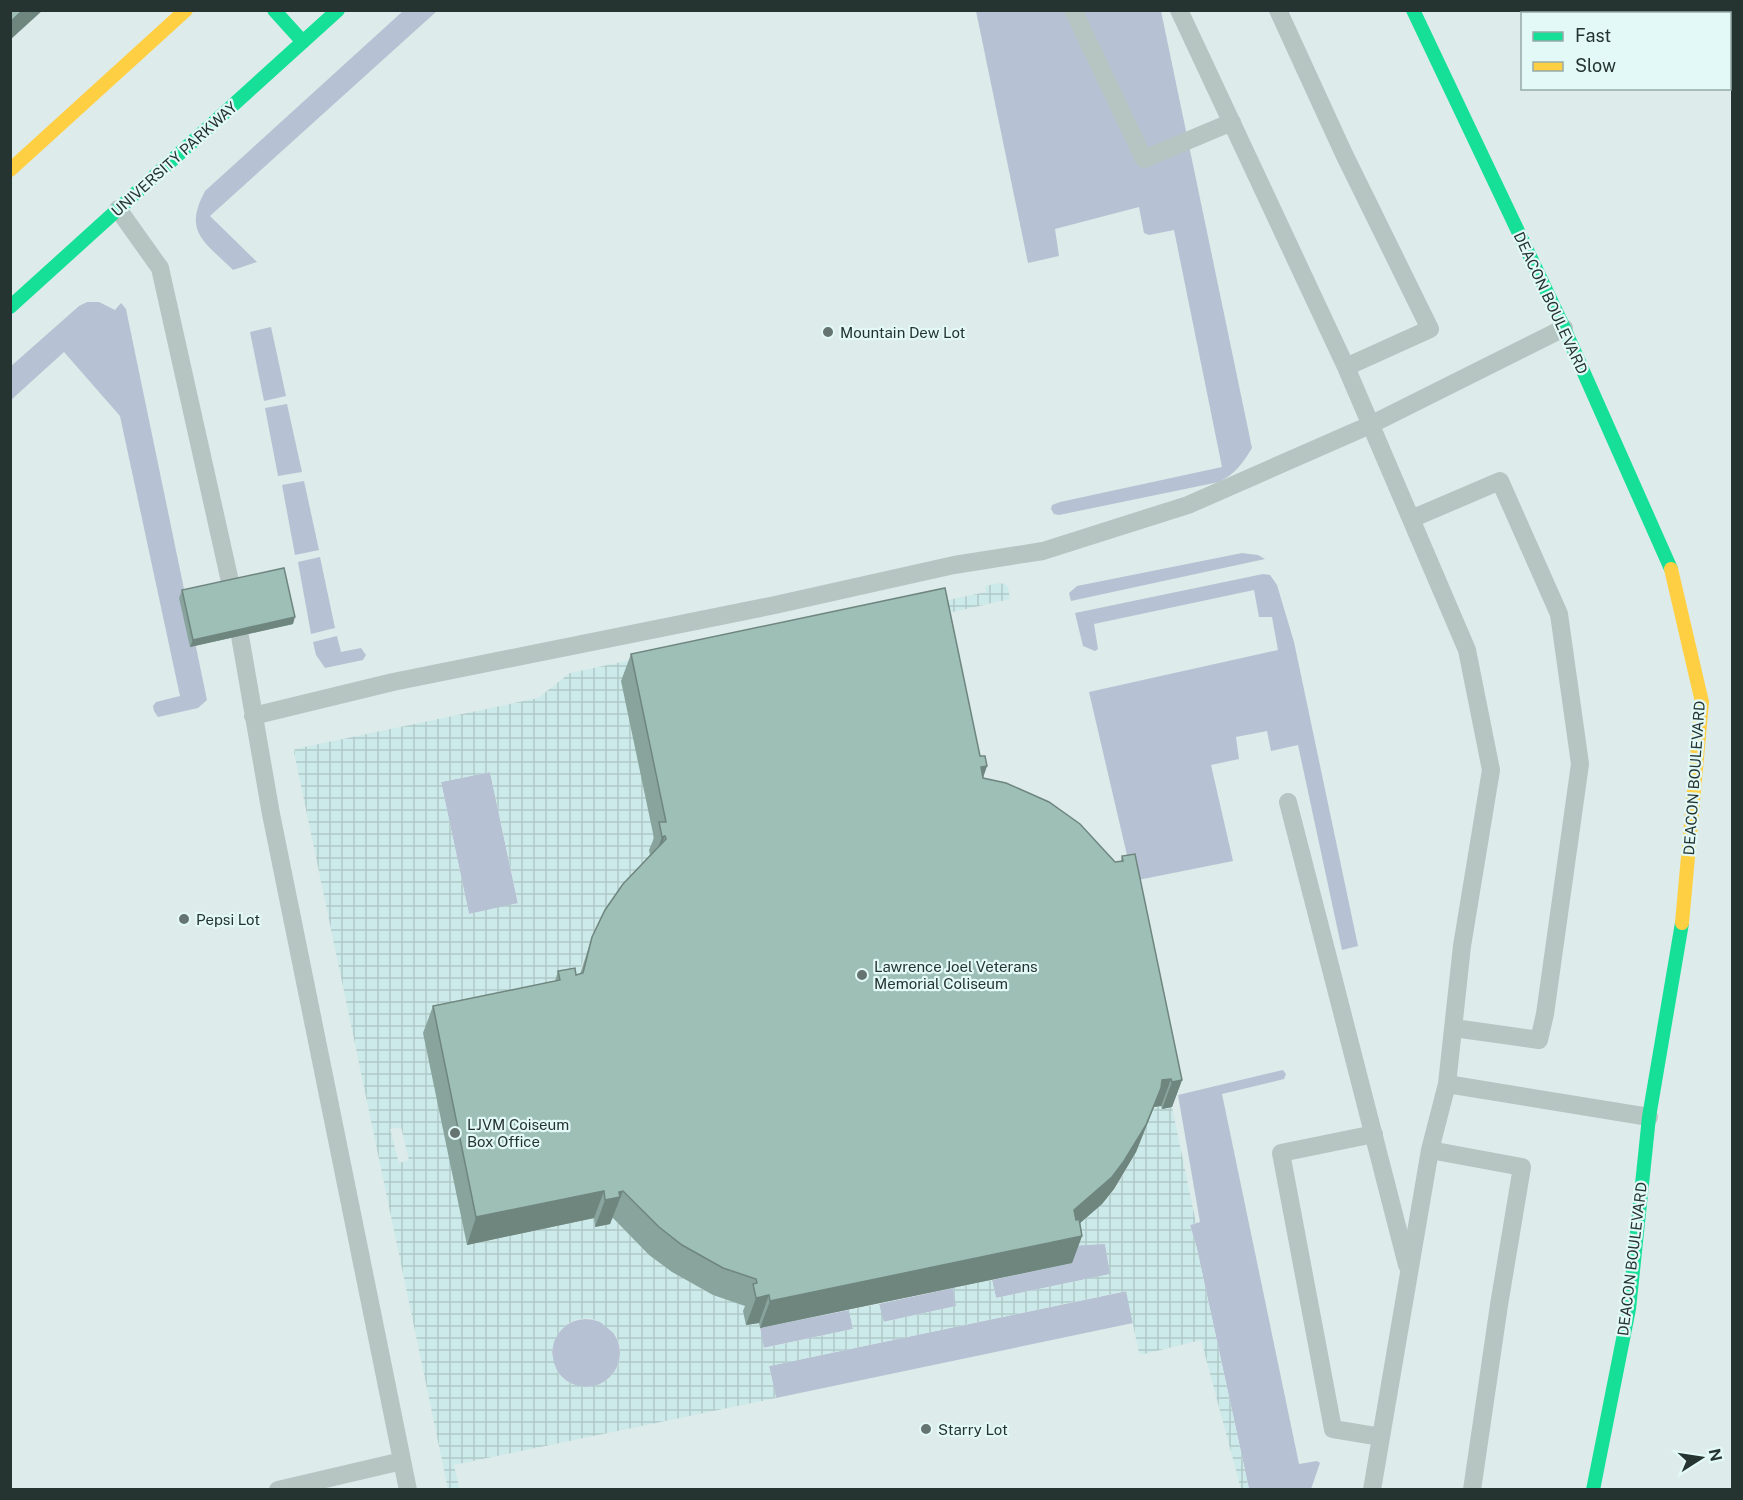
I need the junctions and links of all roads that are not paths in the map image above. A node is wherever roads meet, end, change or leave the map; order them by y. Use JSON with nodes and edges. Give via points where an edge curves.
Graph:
{"nodes":[{"id":1,"x":186,"y":10,"type":"edge"},
{"id":2,"x":274,"y":10,"type":"edge"},
{"id":3,"x":338,"y":10,"type":"edge"},
{"id":4,"x":1073,"y":10,"type":"edge"},
{"id":5,"x":1179,"y":10,"type":"edge"},
{"id":6,"x":1278,"y":10,"type":"edge"},
{"id":7,"x":1413,"y":10,"type":"edge"},
{"id":8,"x":303,"y":42,"type":"junction"},
{"id":9,"x":1232,"y":122,"type":"junction"},
{"id":10,"x":10,"y":170,"type":"edge"},
{"id":11,"x":118,"y":210,"type":"junction"},
{"id":12,"x":10,"y":307,"type":"edge"},
{"id":13,"x":1564,"y":328,"type":"junction"},
{"id":14,"x":1346,"y":367,"type":"junction"},
{"id":15,"x":1370,"y":425,"type":"junction"},
{"id":16,"x":1411,"y":519,"type":"junction"},
{"id":17,"x":231,"y":586,"type":"edge"},
{"id":18,"x":240,"y":636,"type":"edge"},
{"id":19,"x":253,"y":716,"type":"junction"},
{"id":20,"x":1288,"y":802,"type":"dead end"},
{"id":21,"x":1454,"y":1028,"type":"junction"},
{"id":22,"x":1448,"y":1084,"type":"junction"},
{"id":23,"x":1649,"y":1117,"type":"junction"},
{"id":24,"x":1374,"y":1134,"type":"junction"},
{"id":25,"x":1430,"y":1150,"type":"junction"},
{"id":26,"x":1409,"y":1273,"type":"junction"},
{"id":27,"x":1381,"y":1437,"type":"junction"},
{"id":28,"x":402,"y":1461,"type":"junction"},
{"id":29,"x":278,"y":1490,"type":"edge"},
{"id":30,"x":408,"y":1490,"type":"edge"},
{"id":31,"x":1372,"y":1490,"type":"edge"},
{"id":32,"x":1472,"y":1490,"type":"edge"},
{"id":33,"x":1593,"y":1490,"type":"edge"}],
"edges":[{"from":1,"to":10,"type":"street"},
{"from":2,"to":8,"type":"street"},
{"from":3,"to":8,"type":"street","name":"UNIVERSITY PARKWAY"},
{"from":4,"to":9,"type":"lane","via":[[1144,159]]},
{"from":5,"to":9,"type":"lane"},
{"from":6,"to":14,"type":"lane","via":[[1430,329]]},
{"from":7,"to":13,"type":"street","name":"DEACON BOULEVARD"},
{"from":8,"to":11,"type":"street","name":"UNIVERSITY PARKWAY"},
{"from":9,"to":14,"type":"lane"},
{"from":11,"to":12,"type":"street","name":"UNIVERSITY PARKWAY"},
{"from":11,"to":17,"type":"lane","via":[[160,268]]},
{"from":13,"to":15,"type":"lane"},
{"from":13,"to":23,"type":"street","name":"DEACON BOULEVARD","via":[[1671,569],[1702,702],[1681,932]]},
{"from":14,"to":15,"type":"lane"},
{"from":15,"to":16,"type":"lane"},
{"from":15,"to":19,"type":"lane","via":[[1188,505],[1044,551],[954,565],[393,682]]},
{"from":16,"to":21,"type":"lane","via":[[1467,650],[1491,770],[1462,946]]},
{"from":16,"to":21,"type":"lane","via":[[1500,481],[1559,614],[1580,764],[1539,1040]]},
{"from":18,"to":19,"type":"lane"},
{"from":19,"to":28,"type":"lane"},
{"from":20,"to":24,"type":"lane"},
{"from":21,"to":22,"type":"lane"},
{"from":22,"to":23,"type":"lane"},
{"from":22,"to":25,"type":"lane"},
{"from":23,"to":33,"type":"street","name":"DEACON BOULEVARD","via":[[1629,1309]]},
{"from":24,"to":26,"type":"lane"},
{"from":24,"to":27,"type":"lane","via":[[1281,1153],[1333,1429]]},
{"from":25,"to":26,"type":"lane"},
{"from":25,"to":32,"type":"lane","via":[[1522,1167]]},
{"from":26,"to":27,"type":"lane"},
{"from":27,"to":31,"type":"lane"},
{"from":28,"to":29,"type":"lane"},
{"from":28,"to":30,"type":"lane"}]}
